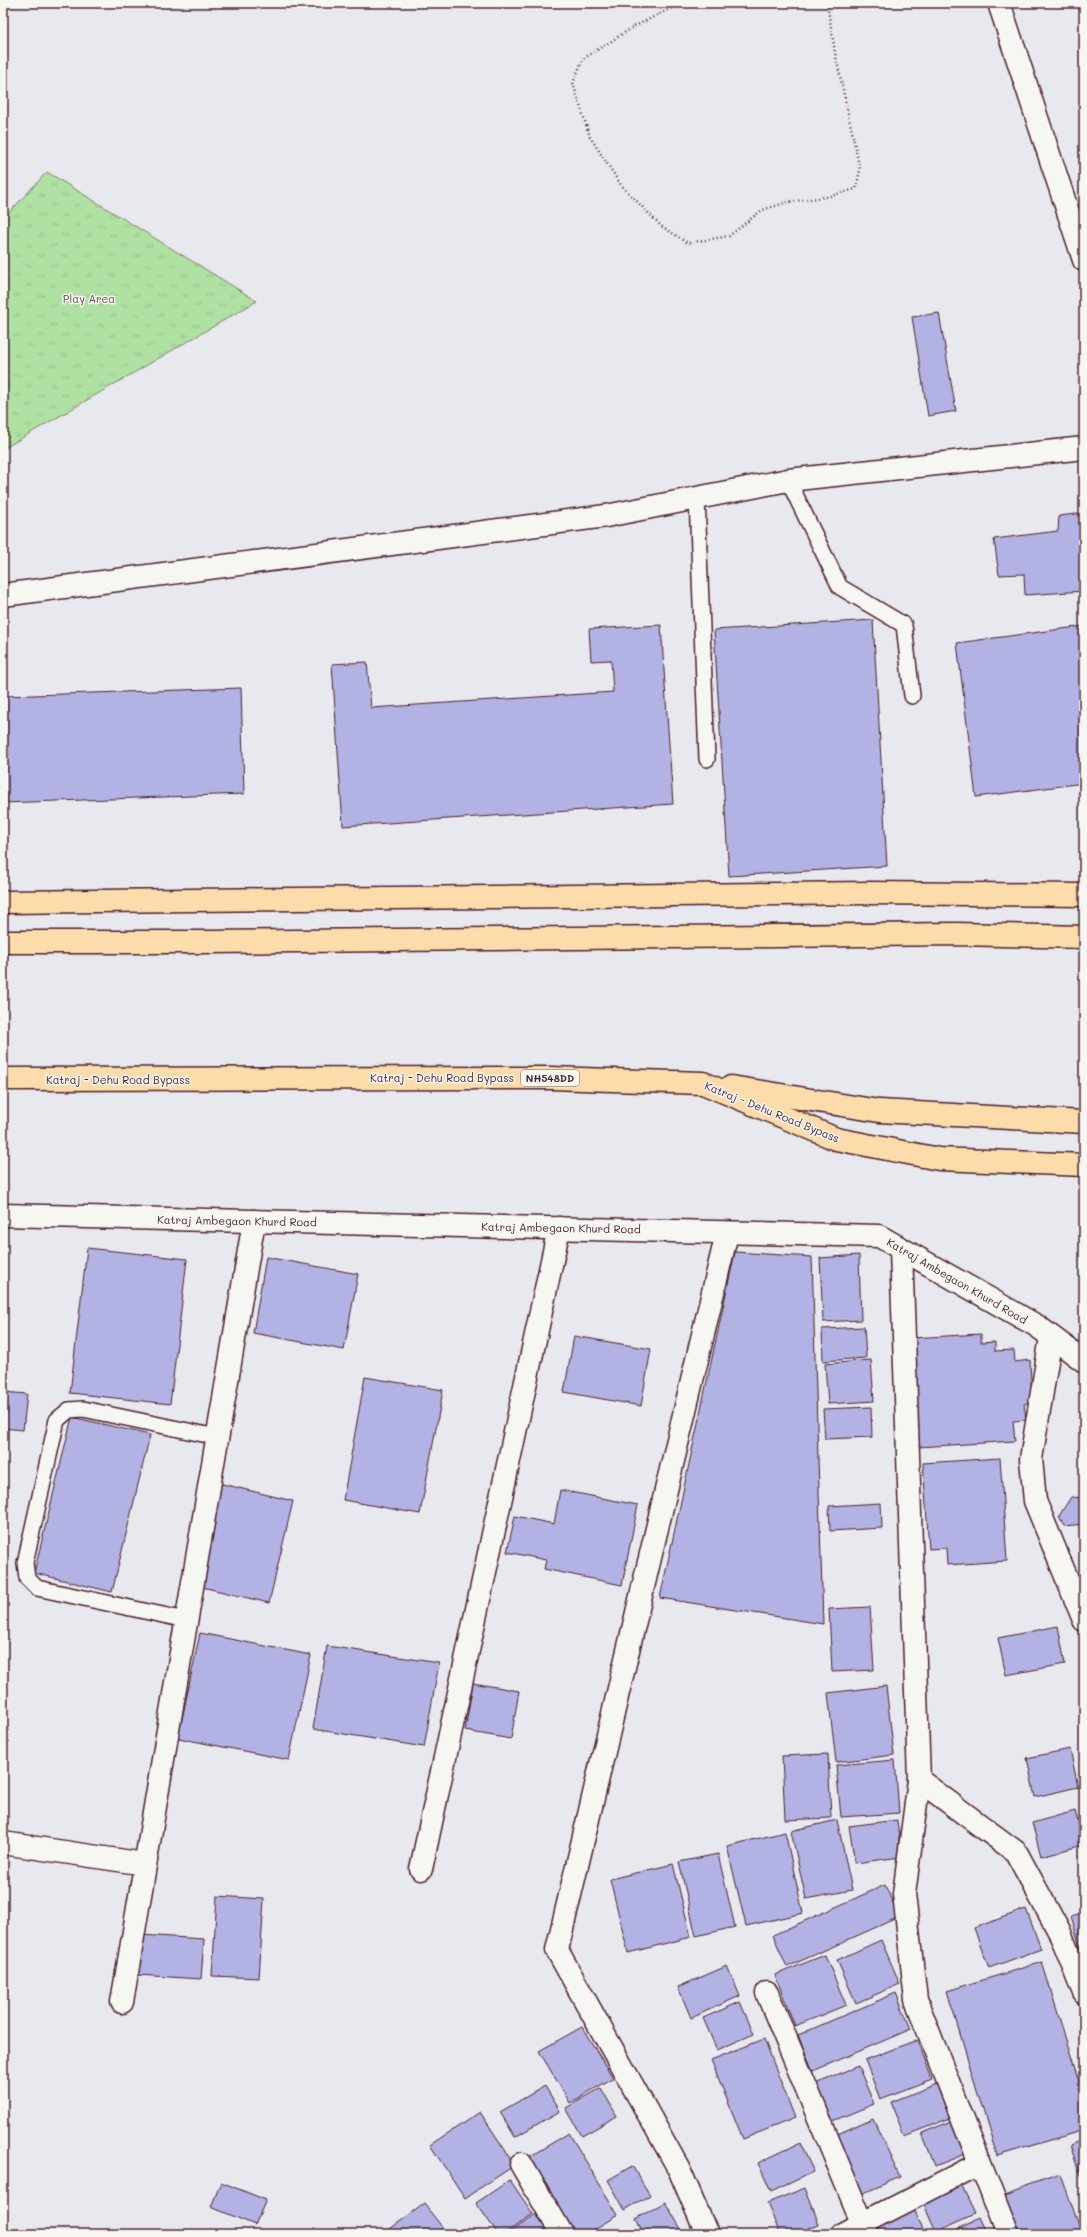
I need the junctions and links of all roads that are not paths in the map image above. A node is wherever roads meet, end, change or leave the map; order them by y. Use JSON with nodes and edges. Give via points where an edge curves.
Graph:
{"nodes":[{"id":1,"x":999,"y":3,"type":"edge"},
{"id":2,"x":1084,"y":260,"type":"edge"},
{"id":3,"x":1084,"y":448,"type":"edge"},
{"id":4,"x":788,"y":480,"type":"junction"},
{"id":5,"x":697,"y":498,"type":"junction"},
{"id":6,"x":3,"y":595,"type":"edge"},
{"id":7,"x":912,"y":696,"type":"dead end"},
{"id":8,"x":707,"y":759,"type":"dead end"},
{"id":9,"x":1084,"y":895,"type":"edge"},
{"id":10,"x":3,"y":902,"type":"edge"},
{"id":11,"x":1084,"y":937,"type":"edge"},
{"id":12,"x":3,"y":942,"type":"edge"},
{"id":13,"x":3,"y":1079,"type":"edge"},
{"id":14,"x":703,"y":1083,"type":"junction"},
{"id":15,"x":1084,"y":1122,"type":"edge"},
{"id":16,"x":1084,"y":1165,"type":"edge"},
{"id":17,"x":3,"y":1215,"type":"edge"},
{"id":18,"x":254,"y":1221,"type":"junction"},
{"id":19,"x":559,"y":1228,"type":"junction"},
{"id":20,"x":727,"y":1233,"type":"junction"},
{"id":21,"x":901,"y":1249,"type":"junction"},
{"id":22,"x":1051,"y":1337,"type":"junction"},
{"id":23,"x":1084,"y":1361,"type":"edge"},
{"id":24,"x":217,"y":1437,"type":"junction"},
{"id":25,"x":186,"y":1620,"type":"junction"},
{"id":26,"x":1084,"y":1620,"type":"edge"},
{"id":27,"x":919,"y":1780,"type":"junction"},
{"id":28,"x":3,"y":1843,"type":"edge"},
{"id":29,"x":145,"y":1864,"type":"junction"},
{"id":30,"x":421,"y":1869,"type":"dead end"},
{"id":31,"x":768,"y":1992,"type":"dead end"},
{"id":32,"x":1084,"y":1993,"type":"edge"},
{"id":33,"x":122,"y":2002,"type":"dead end"},
{"id":34,"x":521,"y":2164,"type":"dead end"},
{"id":35,"x":979,"y":2164,"type":"junction"},
{"id":36,"x":864,"y":2229,"type":"edge"},
{"id":37,"x":562,"y":2234,"type":"edge"},
{"id":38,"x":707,"y":2234,"type":"edge"},
{"id":39,"x":842,"y":2234,"type":"edge"},
{"id":40,"x":1008,"y":2234,"type":"edge"}],
"edges":[{"from":1,"to":2,"type":"street"},
{"from":3,"to":4,"type":"street"},
{"from":4,"to":5,"type":"street"},
{"from":4,"to":7,"type":"lane","via":[[840,587],[904,625]]},
{"from":5,"to":6,"type":"street","via":[[606,516]]},
{"from":5,"to":8,"type":"lane"},
{"from":9,"to":10,"type":"highway","via":[[869,893]]},
{"from":11,"to":12,"type":"highway","via":[[956,934]]},
{"from":13,"to":14,"type":"highway","name":"Katraj - Dehu Road Bypass","number":"NH548DD","via":[[551,1078]]},
{"from":14,"to":15,"type":"highway","via":[[879,1111]]},
{"from":14,"to":16,"type":"highway","name":"Katraj - Dehu Road Bypass","number":"NH548DD","via":[[836,1139],[939,1158]]},
{"from":17,"to":18,"type":"street","name":"Katraj Ambegaon Khurd Road"},
{"from":18,"to":19,"type":"street","name":"Katraj Ambegaon Khurd Road"},
{"from":18,"to":24,"type":"street"},
{"from":19,"to":20,"type":"street","name":"Katraj Ambegaon Khurd Road"},
{"from":19,"to":30,"type":"street"},
{"from":20,"to":21,"type":"street","name":"Katraj Ambegaon Khurd Road","via":[[879,1236]]},
{"from":20,"to":38,"type":"street","via":[[557,1950],[679,2169]]},
{"from":21,"to":22,"type":"street","name":"Katraj Ambegaon Khurd Road","via":[[1037,1326]]},
{"from":21,"to":27,"type":"street"},
{"from":22,"to":23,"type":"street","name":"Katraj Ambegaon Khurd Road"},
{"from":22,"to":26,"type":"street","via":[[1031,1459],[1035,1501]]},
{"from":24,"to":25,"type":"street"},
{"from":24,"to":25,"type":"lane","via":[[83,1409],[69,1410],[57,1420],[25,1563],[26,1578],[37,1588]]},
{"from":25,"to":29,"type":"street"},
{"from":27,"to":32,"type":"street","via":[[1016,1852],[1061,1935]]},
{"from":27,"to":35,"type":"street","via":[[904,1894],[916,2000]]},
{"from":28,"to":29,"type":"street"},
{"from":29,"to":33,"type":"street"},
{"from":31,"to":36,"type":"street"},
{"from":34,"to":37,"type":"street"},
{"from":35,"to":36,"type":"street"},
{"from":35,"to":40,"type":"street"},
{"from":36,"to":39,"type":"street"}]}
